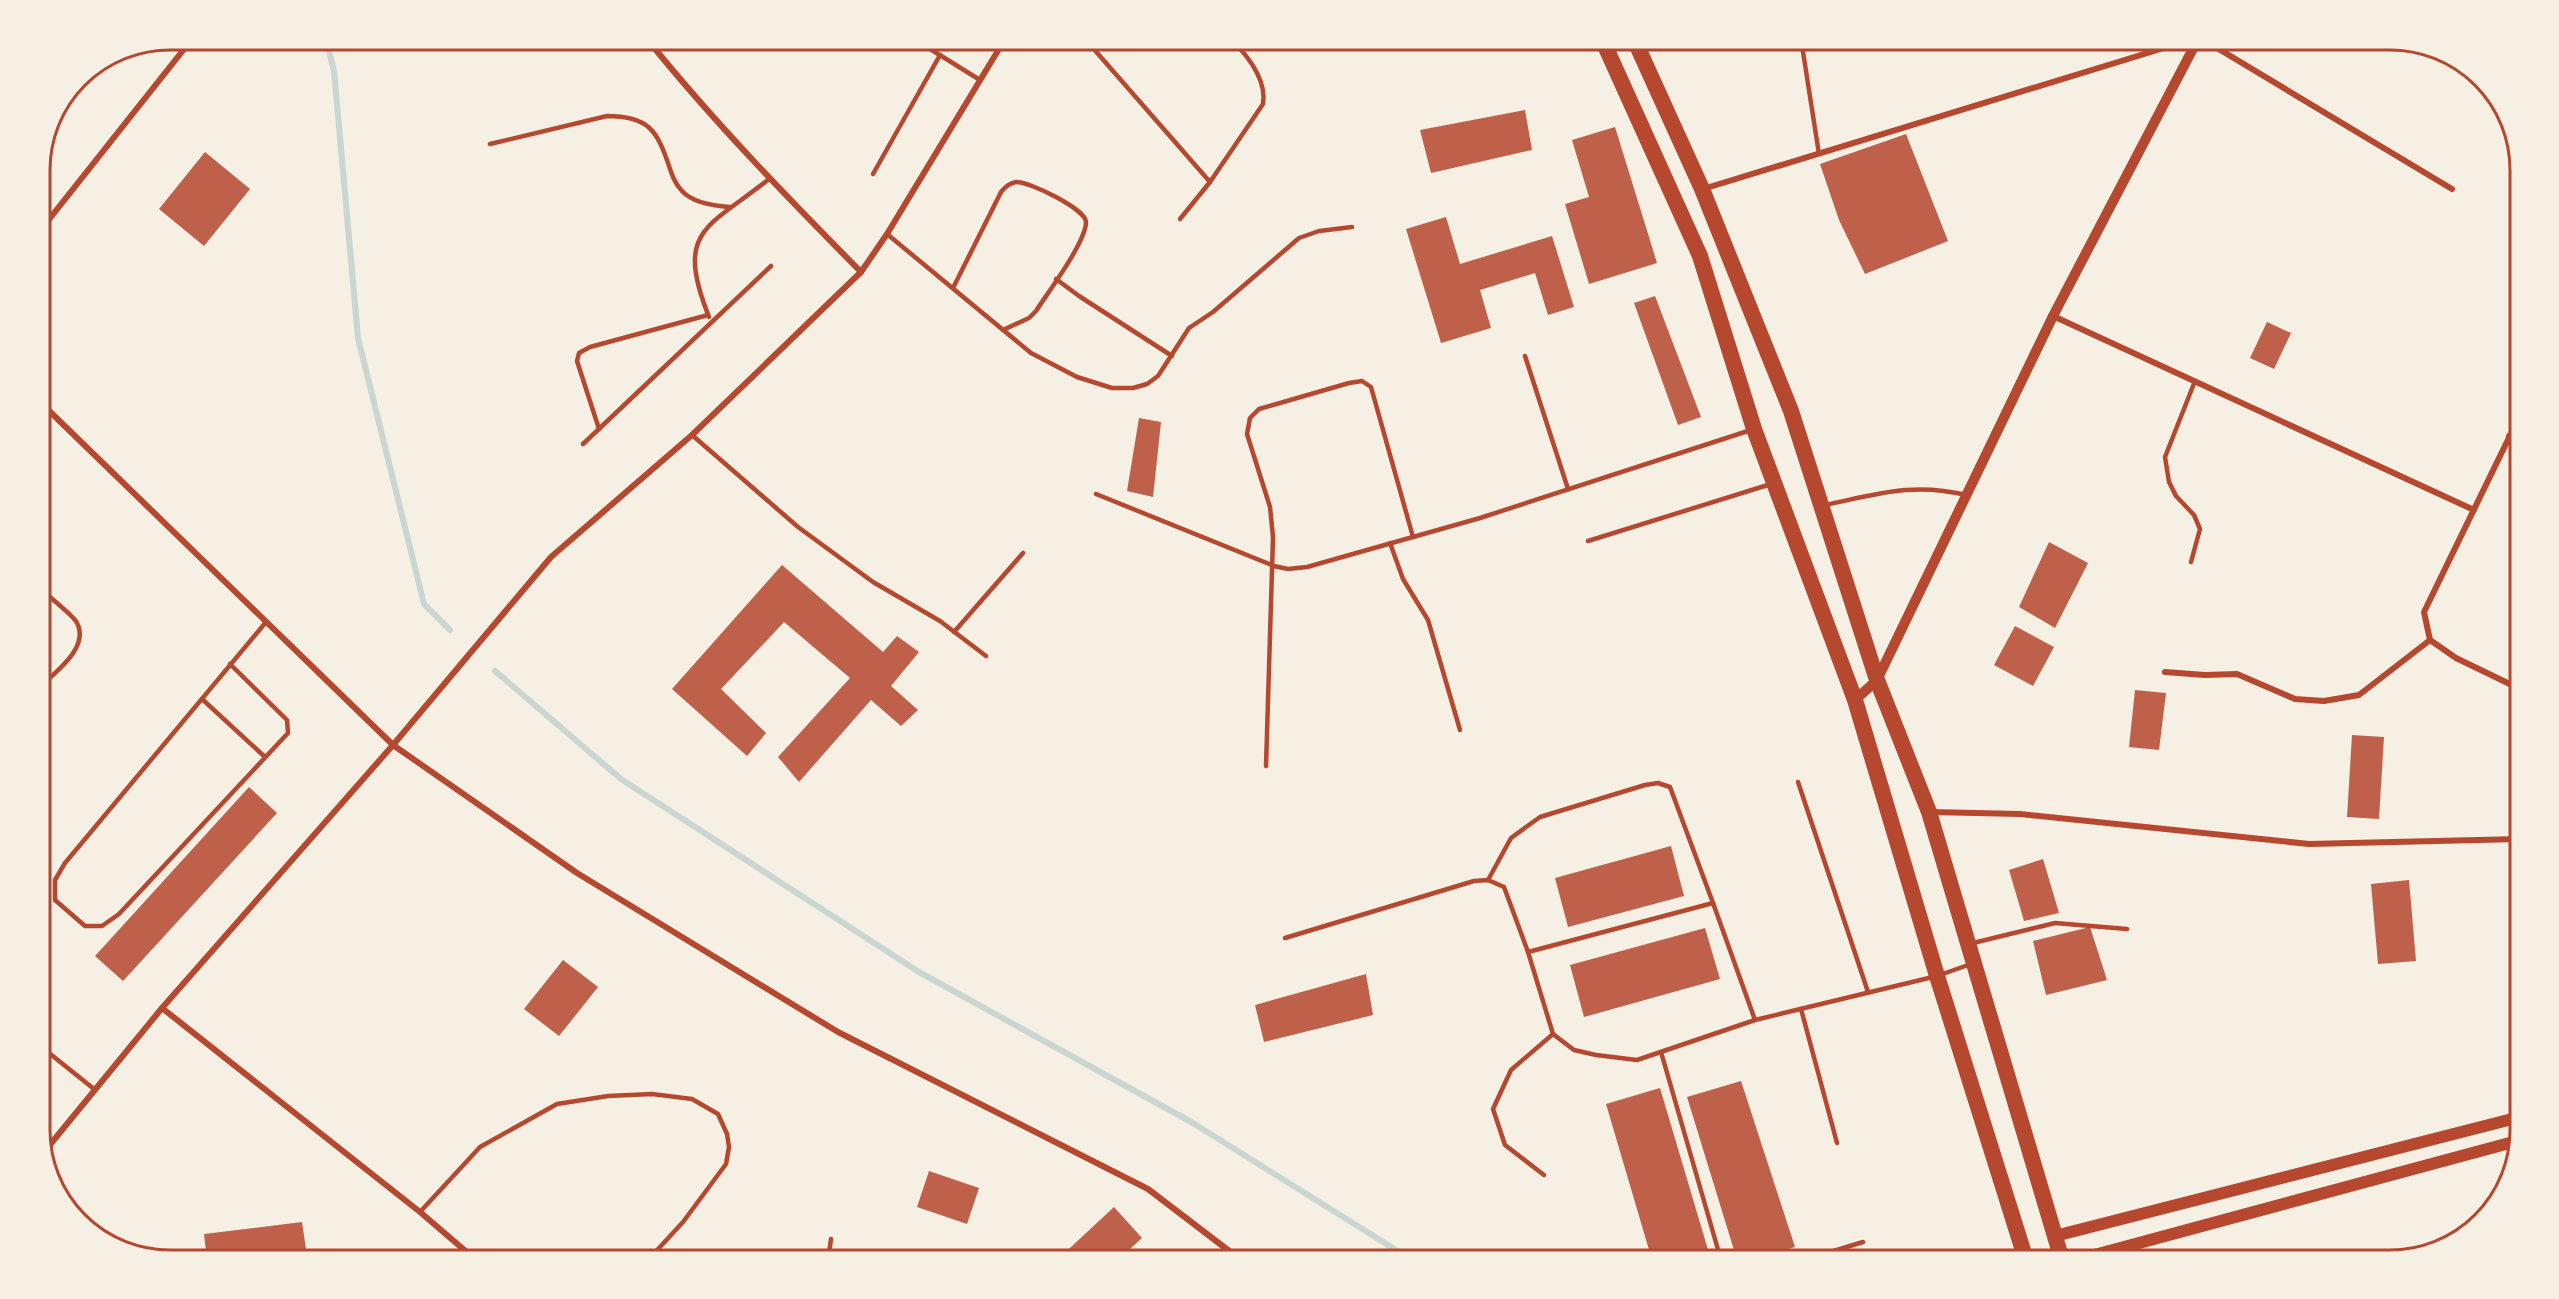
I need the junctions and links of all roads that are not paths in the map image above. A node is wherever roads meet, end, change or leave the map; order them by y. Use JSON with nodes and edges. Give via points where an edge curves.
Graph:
{"nodes":[{"id":1,"x":183,"y":50,"type":"edge"},
{"id":2,"x":656,"y":50,"type":"edge"},
{"id":3,"x":932,"y":50,"type":"edge"},
{"id":4,"x":998,"y":50,"type":"edge"},
{"id":5,"x":1095,"y":50,"type":"edge"},
{"id":6,"x":1240,"y":50,"type":"edge"},
{"id":7,"x":1607,"y":50,"type":"edge"},
{"id":8,"x":1639,"y":50,"type":"edge"},
{"id":9,"x":1803,"y":50,"type":"edge"},
{"id":10,"x":2157,"y":50,"type":"edge"},
{"id":11,"x":2194,"y":50,"type":"edge"},
{"id":12,"x":2218,"y":50,"type":"edge"},
{"id":13,"x":940,"y":55,"type":"junction"},
{"id":14,"x":980,"y":80,"type":"junction"},
{"id":15,"x":490,"y":144,"type":"dead end"},
{"id":16,"x":1819,"y":154,"type":"junction"},
{"id":17,"x":873,"y":174,"type":"dead end"},
{"id":18,"x":769,"y":179,"type":"junction"},
{"id":19,"x":1210,"y":182,"type":"junction"},
{"id":20,"x":1702,"y":189,"type":"junction"},
{"id":21,"x":2452,"y":189,"type":"dead end"},
{"id":22,"x":730,"y":207,"type":"junction"},
{"id":23,"x":50,"y":218,"type":"edge"},
{"id":24,"x":1180,"y":219,"type":"dead end"},
{"id":25,"x":1352,"y":227,"type":"dead end"},
{"id":26,"x":887,"y":234,"type":"junction"},
{"id":27,"x":771,"y":266,"type":"dead end"},
{"id":28,"x":861,"y":272,"type":"junction"},
{"id":29,"x":1056,"y":279,"type":"junction"},
{"id":30,"x":953,"y":288,"type":"junction"},
{"id":31,"x":708,"y":315,"type":"junction"},
{"id":32,"x":2053,"y":316,"type":"junction"},
{"id":33,"x":711,"y":322,"type":"junction"},
{"id":34,"x":1003,"y":330,"type":"junction"},
{"id":35,"x":1172,"y":356,"type":"junction"},
{"id":36,"x":1525,"y":356,"type":"dead end"},
{"id":37,"x":2195,"y":381,"type":"junction"},
{"id":38,"x":50,"y":412,"type":"edge"},
{"id":39,"x":599,"y":429,"type":"junction"},
{"id":40,"x":1754,"y":429,"type":"junction"},
{"id":41,"x":692,"y":435,"type":"junction"},
{"id":42,"x":2509,"y":436,"type":"edge"},
{"id":43,"x":583,"y":444,"type":"dead end"},
{"id":44,"x":1774,"y":483,"type":"junction"},
{"id":45,"x":1568,"y":489,"type":"junction"},
{"id":46,"x":1096,"y":494,"type":"dead end"},
{"id":47,"x":1967,"y":495,"type":"junction"},
{"id":48,"x":1822,"y":506,"type":"junction"},
{"id":49,"x":2474,"y":510,"type":"junction"},
{"id":50,"x":1413,"y":537,"type":"junction"},
{"id":51,"x":1588,"y":541,"type":"dead end"},
{"id":52,"x":1390,"y":543,"type":"junction"},
{"id":53,"x":1023,"y":553,"type":"dead end"},
{"id":54,"x":2191,"y":562,"type":"dead end"},
{"id":55,"x":1274,"y":566,"type":"junction"},
{"id":56,"x":50,"y":598,"type":"edge"},
{"id":57,"x":266,"y":622,"type":"junction"},
{"id":58,"x":954,"y":632,"type":"junction"},
{"id":59,"x":2430,"y":640,"type":"junction"},
{"id":60,"x":986,"y":656,"type":"dead end"},
{"id":61,"x":230,"y":664,"type":"junction"},
{"id":62,"x":2165,"y":672,"type":"dead end"},
{"id":63,"x":50,"y":677,"type":"edge"},
{"id":64,"x":1877,"y":680,"type":"junction"},
{"id":65,"x":2510,"y":684,"type":"edge"},
{"id":66,"x":202,"y":699,"type":"junction"},
{"id":67,"x":1855,"y":700,"type":"junction"},
{"id":68,"x":1460,"y":730,"type":"dead end"},
{"id":69,"x":393,"y":745,"type":"junction"},
{"id":70,"x":265,"y":757,"type":"junction"},
{"id":71,"x":1266,"y":766,"type":"dead end"},
{"id":72,"x":1798,"y":782,"type":"dead end"},
{"id":73,"x":1929,"y":812,"type":"junction"},
{"id":74,"x":2510,"y":839,"type":"edge"},
{"id":75,"x":1488,"y":880,"type":"junction"},
{"id":76,"x":1713,"y":903,"type":"junction"},
{"id":77,"x":2127,"y":929,"type":"dead end"},
{"id":78,"x":1285,"y":938,"type":"dead end"},
{"id":79,"x":1968,"y":945,"type":"junction"},
{"id":80,"x":1528,"y":952,"type":"junction"},
{"id":81,"x":1973,"y":963,"type":"junction"},
{"id":82,"x":1936,"y":976,"type":"junction"},
{"id":83,"x":1868,"y":992,"type":"junction"},
{"id":84,"x":162,"y":1008,"type":"junction"},
{"id":85,"x":1801,"y":1009,"type":"junction"},
{"id":86,"x":1755,"y":1020,"type":"junction"},
{"id":87,"x":1553,"y":1034,"type":"junction"},
{"id":88,"x":1661,"y":1052,"type":"junction"},
{"id":89,"x":50,"y":1054,"type":"edge"},
{"id":90,"x":94,"y":1089,"type":"junction"},
{"id":91,"x":2510,"y":1120,"type":"edge"},
{"id":92,"x":51,"y":1143,"type":"edge"},
{"id":93,"x":1837,"y":1143,"type":"dead end"},
{"id":94,"x":2508,"y":1143,"type":"edge"},
{"id":95,"x":1544,"y":1175,"type":"dead end"},
{"id":96,"x":420,"y":1212,"type":"junction"},
{"id":97,"x":2055,"y":1236,"type":"junction"},
{"id":98,"x":831,"y":1239,"type":"dead end"},
{"id":99,"x":1863,"y":1242,"type":"dead end"},
{"id":100,"x":464,"y":1250,"type":"edge"},
{"id":101,"x":657,"y":1250,"type":"edge"},
{"id":102,"x":829,"y":1250,"type":"edge"},
{"id":103,"x":1228,"y":1250,"type":"edge"},
{"id":104,"x":1718,"y":1250,"type":"edge"},
{"id":105,"x":1836,"y":1250,"type":"edge"},
{"id":106,"x":2022,"y":1250,"type":"edge"},
{"id":107,"x":2059,"y":1250,"type":"edge"},
{"id":108,"x":2113,"y":1250,"type":"edge"}],
"edges":[{"from":1,"to":23,"type":"street"},
{"from":2,"to":18,"type":"street"},
{"from":3,"to":13,"type":"lane"},
{"from":4,"to":14,"type":"street"},
{"from":5,"to":19,"type":"lane"},
{"from":6,"to":19,"type":"lane","via":[[1255,70],[1265,95],[1263,104]]},
{"from":7,"to":40,"type":"highway","via":[[1700,256]]},
{"from":8,"to":20,"type":"highway"},
{"from":9,"to":16,"type":"lane"},
{"from":10,"to":16,"type":"street"},
{"from":11,"to":32,"type":"street"},
{"from":12,"to":21,"type":"street"},
{"from":13,"to":14,"type":"lane"},
{"from":13,"to":17,"type":"lane"},
{"from":14,"to":26,"type":"street"},
{"from":15,"to":22,"type":"lane","via":[[607,116],[639,120],[657,134],[682,192],[706,204]]},
{"from":16,"to":20,"type":"street"},
{"from":18,"to":22,"type":"lane"},
{"from":18,"to":28,"type":"street"},
{"from":19,"to":24,"type":"lane"},
{"from":20,"to":48,"type":"highway","via":[[1791,411]]},
{"from":22,"to":31,"type":"lane","via":[[702,233],[696,249],[695,274]]},
{"from":25,"to":35,"type":"lane","via":[[1299,238],[1190,328]]},
{"from":26,"to":28,"type":"street"},
{"from":26,"to":30,"type":"lane"},
{"from":27,"to":33,"type":"lane"},
{"from":28,"to":41,"type":"street"},
{"from":29,"to":30,"type":"lane","via":[[1084,233],[1085,218],[1078,208],[1017,182],[1001,192]]},
{"from":29,"to":34,"type":"lane","via":[[1029,318]]},
{"from":29,"to":35,"type":"lane"},
{"from":30,"to":34,"type":"lane"},
{"from":31,"to":33,"type":"lane"},
{"from":31,"to":39,"type":"lane","via":[[579,353],[577,361]]},
{"from":32,"to":37,"type":"street"},
{"from":32,"to":47,"type":"street"},
{"from":33,"to":39,"type":"lane"},
{"from":34,"to":35,"type":"lane","via":[[1030,353],[1077,377],[1113,388],[1147,384]]},
{"from":36,"to":45,"type":"lane"},
{"from":37,"to":49,"type":"street"},
{"from":37,"to":54,"type":"lane","via":[[2165,457],[2169,482],[2200,529]]},
{"from":38,"to":57,"type":"street"},
{"from":39,"to":43,"type":"lane"},
{"from":40,"to":44,"type":"highway"},
{"from":40,"to":45,"type":"lane"},
{"from":41,"to":58,"type":"lane","via":[[798,527],[873,582]]},
{"from":41,"to":69,"type":"street","via":[[551,557]]},
{"from":42,"to":49,"type":"street"},
{"from":44,"to":51,"type":"lane"},
{"from":44,"to":67,"type":"highway"},
{"from":45,"to":50,"type":"lane"},
{"from":46,"to":55,"type":"lane"},
{"from":47,"to":48,"type":"lane","via":[[1918,488]]},
{"from":47,"to":64,"type":"street"},
{"from":48,"to":64,"type":"highway"},
{"from":49,"to":59,"type":"street","via":[[2424,612]]},
{"from":50,"to":52,"type":"lane"},
{"from":50,"to":55,"type":"lane","via":[[1371,387],[1362,381],[1348,382],[1259,409],[1250,418],[1247,434],[1270,507]]},
{"from":52,"to":55,"type":"lane","via":[[1307,567]]},
{"from":52,"to":68,"type":"lane","via":[[1403,579],[1428,620]]},
{"from":53,"to":58,"type":"lane"},
{"from":55,"to":71,"type":"lane"},
{"from":56,"to":63,"type":"lane","via":[[77,623],[80,639],[73,654]]},
{"from":57,"to":61,"type":"lane"},
{"from":57,"to":69,"type":"street"},
{"from":58,"to":60,"type":"lane"},
{"from":59,"to":62,"type":"street","via":[[2359,695],[2324,701],[2295,699],[2238,674]]},
{"from":59,"to":65,"type":"street","via":[[2456,658]]},
{"from":61,"to":66,"type":"lane"},
{"from":61,"to":70,"type":"lane","via":[[287,720],[288,733]]},
{"from":64,"to":67,"type":"street"},
{"from":64,"to":73,"type":"highway"},
{"from":66,"to":70,"type":"lane"},
{"from":66,"to":70,"type":"lane","via":[[65,863],[56,880],[55,900],[85,926],[102,926],[120,914]]},
{"from":67,"to":82,"type":"highway"},
{"from":69,"to":84,"type":"street"},
{"from":69,"to":103,"type":"street","via":[[577,873],[838,1032],[1148,1189]]},
{"from":72,"to":83,"type":"lane"},
{"from":73,"to":74,"type":"street","via":[[2020,814],[2309,844]]},
{"from":73,"to":79,"type":"highway"},
{"from":75,"to":76,"type":"lane","via":[[1511,838],[1540,817],[1658,783],[1670,787]]},
{"from":75,"to":78,"type":"lane"},
{"from":75,"to":80,"type":"lane","via":[[1504,887]]},
{"from":76,"to":80,"type":"lane"},
{"from":76,"to":86,"type":"lane"},
{"from":77,"to":79,"type":"lane","via":[[2055,923]]},
{"from":79,"to":81,"type":"highway"},
{"from":80,"to":87,"type":"lane"},
{"from":81,"to":82,"type":"lane"},
{"from":81,"to":97,"type":"highway"},
{"from":82,"to":83,"type":"lane"},
{"from":82,"to":106,"type":"highway"},
{"from":83,"to":85,"type":"lane"},
{"from":84,"to":90,"type":"street"},
{"from":84,"to":96,"type":"street"},
{"from":85,"to":86,"type":"lane"},
{"from":85,"to":93,"type":"lane"},
{"from":86,"to":88,"type":"lane"},
{"from":87,"to":88,"type":"lane","via":[[1574,1050],[1596,1055],[1637,1060]]},
{"from":87,"to":95,"type":"lane","via":[[1511,1070],[1493,1108],[1505,1146]]},
{"from":88,"to":104,"type":"lane"},
{"from":89,"to":90,"type":"lane"},
{"from":90,"to":92,"type":"street"},
{"from":91,"to":97,"type":"main road"},
{"from":94,"to":108,"type":"main road"},
{"from":96,"to":100,"type":"street"},
{"from":96,"to":101,"type":"lane","via":[[480,1147],[557,1104],[652,1094],[692,1099],[718,1114],[727,1134],[726,1164]]},
{"from":97,"to":107,"type":"highway"},
{"from":98,"to":102,"type":"lane"},
{"from":99,"to":105,"type":"lane"}]}
